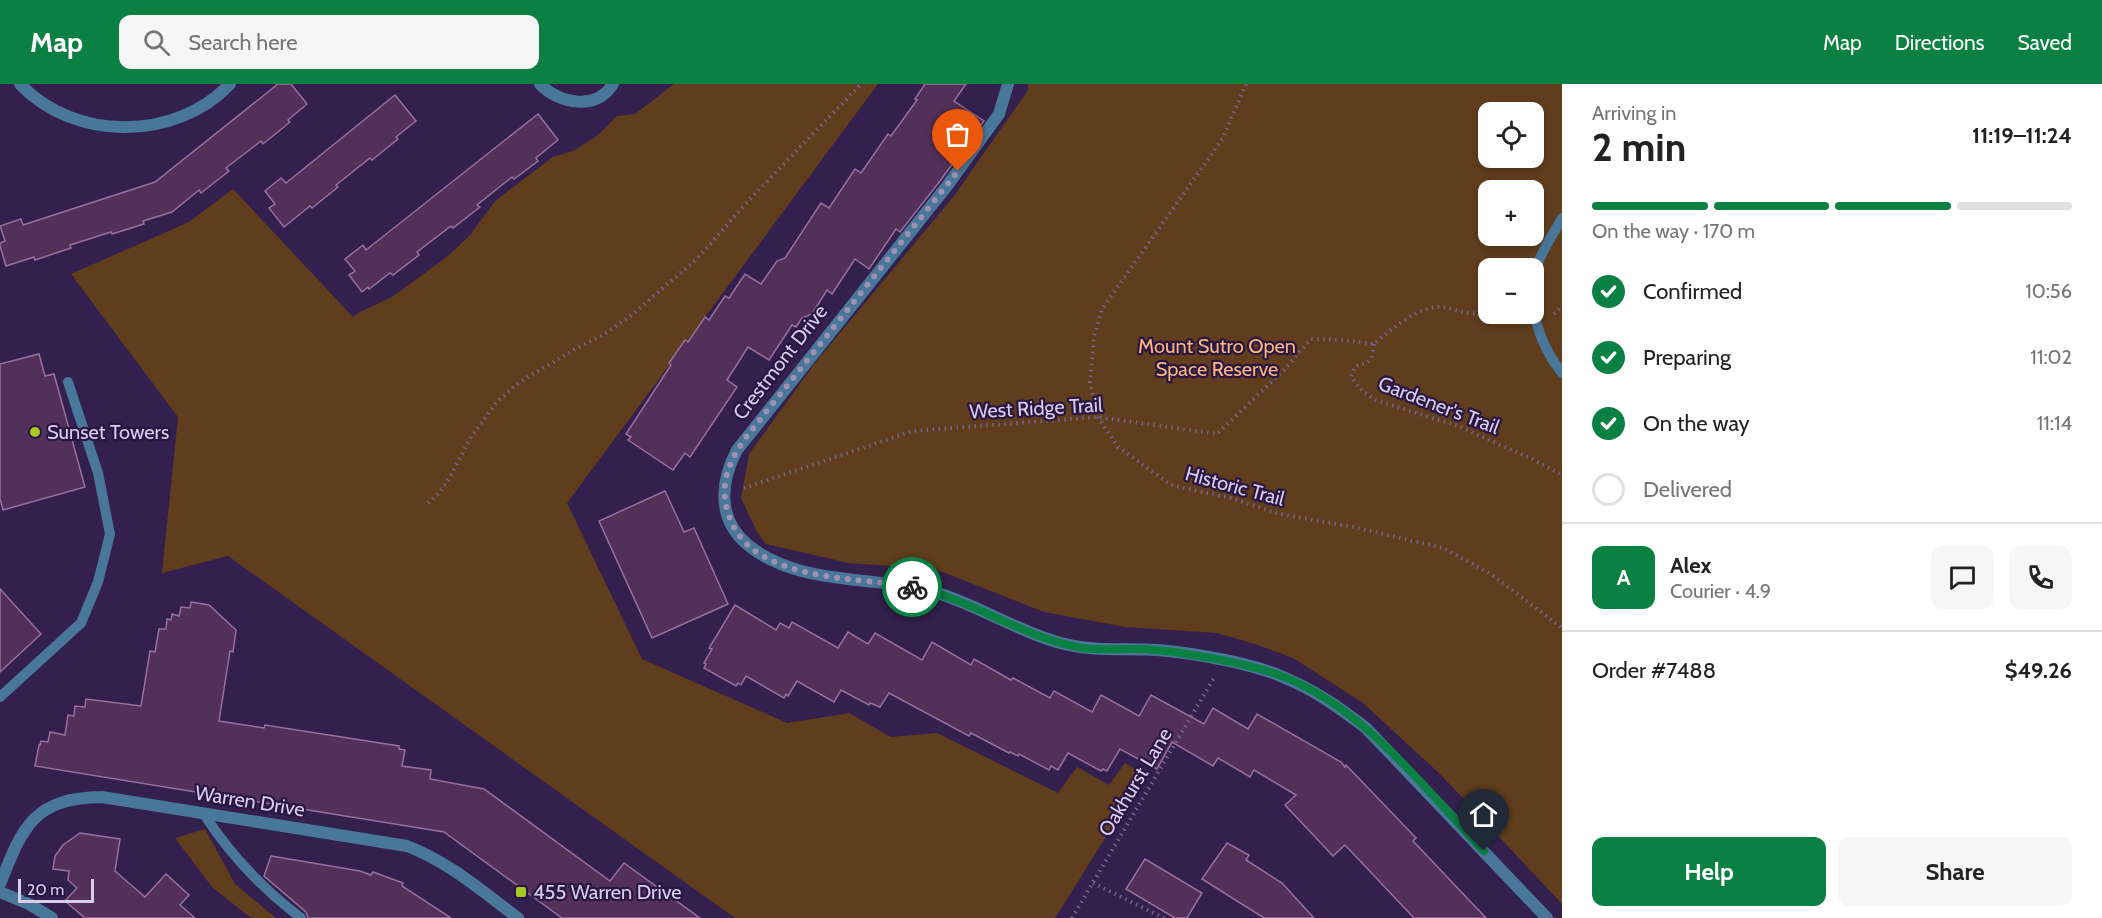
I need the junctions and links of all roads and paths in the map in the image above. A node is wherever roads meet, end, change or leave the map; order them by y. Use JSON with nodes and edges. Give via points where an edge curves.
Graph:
{"nodes":[{"id":1,"x":20,"y":84,"type":"edge"},
{"id":2,"x":230,"y":84,"type":"edge"},
{"id":3,"x":540,"y":84,"type":"edge"},
{"id":4,"x":613,"y":84,"type":"edge"},
{"id":5,"x":861,"y":84,"type":"edge"},
{"id":6,"x":1008,"y":84,"type":"edge"},
{"id":7,"x":1246,"y":84,"type":"edge"},
{"id":8,"x":1562,"y":218,"type":"edge"},
{"id":9,"x":1478,"y":313,"type":"edge"},
{"id":10,"x":1374,"y":344,"type":"junction"},
{"id":11,"x":1562,"y":373,"type":"edge"},
{"id":12,"x":68,"y":382,"type":"dead end"},
{"id":13,"x":1098,"y":417,"type":"junction"},
{"id":14,"x":1562,"y":475,"type":"edge"},
{"id":15,"x":723,"y":495,"type":"junction"},
{"id":16,"x":428,"y":503,"type":"dead end"},
{"id":17,"x":1562,"y":628,"type":"edge"},
{"id":18,"x":1224,"y":661,"type":"junction"},
{"id":19,"x":0,"y":696,"type":"edge"},
{"id":20,"x":204,"y":814,"type":"junction"},
{"id":21,"x":1093,"y":883,"type":"junction"},
{"id":22,"x":0,"y":884,"type":"edge"},
{"id":23,"x":0,"y":892,"type":"edge"},
{"id":24,"x":52,"y":918,"type":"edge"},
{"id":25,"x":301,"y":918,"type":"edge"},
{"id":26,"x":518,"y":918,"type":"edge"},
{"id":27,"x":1072,"y":918,"type":"edge"},
{"id":28,"x":1164,"y":918,"type":"edge"},
{"id":29,"x":1547,"y":918,"type":"edge"}],
"edges":[{"from":1,"to":2,"type":"street","via":[[41,102],[73,118],[133,127],[177,119],[205,105]]},
{"from":3,"to":4,"type":"street","via":[[556,97],[583,102],[597,98]]},
{"from":5,"to":16,"type":"path","via":[[690,265],[605,334],[529,376],[495,404],[450,477]]},
{"from":6,"to":15,"type":"street","name":"Crestmont Drive","via":[[999,114],[952,178],[737,450],[724,481]]},
{"from":7,"to":13,"type":"path","name":"Historic Trail","via":[[1224,138],[1102,309],[1094,337],[1090,382]]},
{"from":8,"to":11,"type":"lane","via":[[1542,255],[1535,277],[1534,304],[1538,330]]},
{"from":9,"to":10,"type":"path","via":[[1435,306],[1409,317]]},
{"from":10,"to":13,"type":"path","name":"West Ridge Trail","via":[[1311,339],[1217,434]]},
{"from":10,"to":14,"type":"path","name":"Gardener's Trail","via":[[1372,358],[1355,366],[1351,376],[1366,394],[1458,426]]},
{"from":12,"to":19,"type":"lane","via":[[98,473],[110,534],[98,582],[81,623]]},
{"from":13,"to":15,"type":"path","name":"West Ridge Trail","via":[[913,431]]},
{"from":13,"to":17,"type":"path","name":"Historic Trail","via":[[1118,447],[1171,485],[1231,498],[1279,514],[1443,548],[1491,574]]},
{"from":15,"to":18,"type":"street","name":"Crestmont Drive","via":[[730,521],[746,544],[789,567],[938,593],[1037,635],[1076,647],[1160,651]]},
{"from":18,"to":21,"type":"path","name":"Oakhurst Lane"},
{"from":18,"to":29,"type":"street","name":"Crestmont Drive","via":[[1284,677],[1366,728]]},
{"from":20,"to":22,"type":"street","name":"Warren Drive","via":[[102,797],[49,806],[24,831]]},
{"from":20,"to":25,"type":"lane","via":[[243,866]]},
{"from":20,"to":26,"type":"street","name":"Warren Drive","via":[[408,846],[445,864]]},
{"from":21,"to":27,"type":"path","name":"Oakhurst Lane"},
{"from":21,"to":28,"type":"path"},
{"from":23,"to":24,"type":"street"}]}
